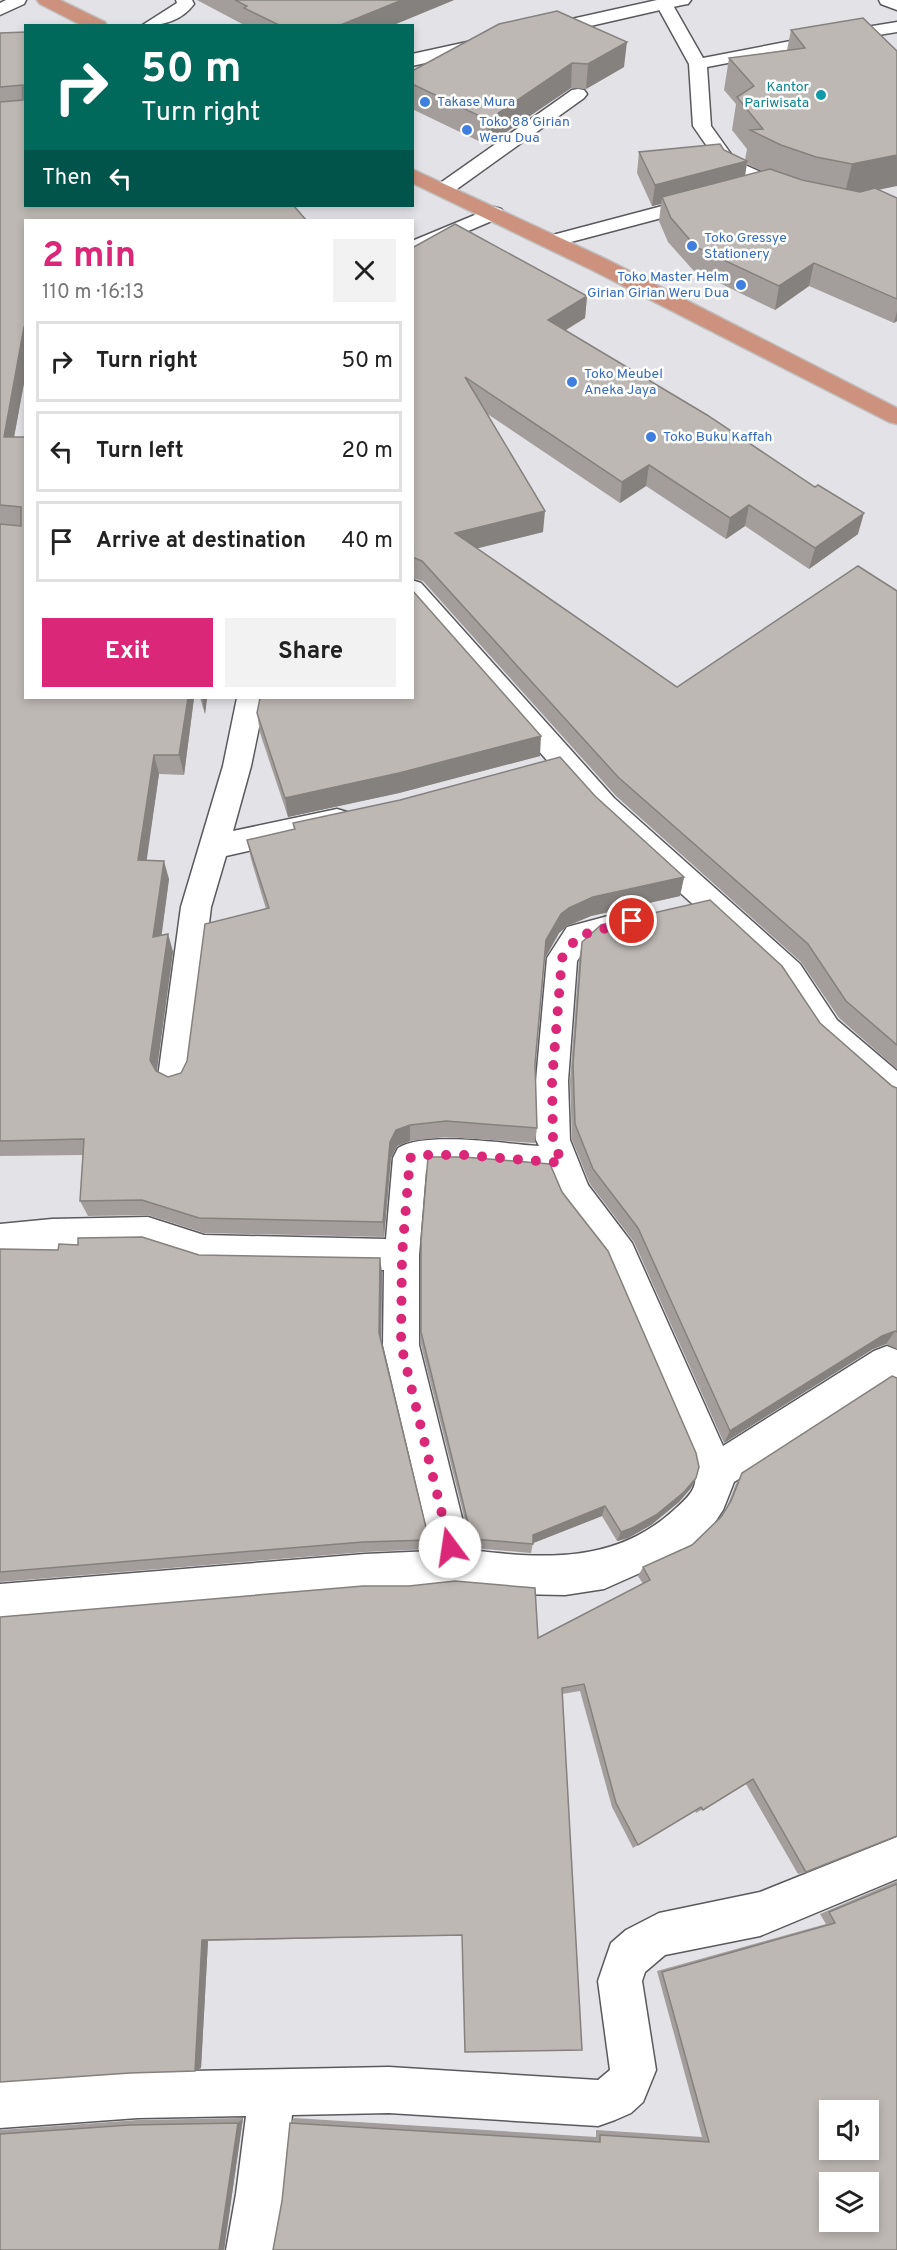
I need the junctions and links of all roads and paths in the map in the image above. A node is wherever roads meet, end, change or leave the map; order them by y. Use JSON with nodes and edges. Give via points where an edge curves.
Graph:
{"nodes":[{"id":1,"x":18,"y":0,"type":"edge"},
{"id":2,"x":46,"y":0,"type":"edge"},
{"id":3,"x":184,"y":0,"type":"edge"},
{"id":4,"x":682,"y":0,"type":"edge"},
{"id":5,"x":887,"y":0,"type":"edge"},
{"id":6,"x":664,"y":4,"type":"junction"},
{"id":7,"x":897,"y":5,"type":"edge"},
{"id":8,"x":0,"y":10,"type":"edge"},
{"id":9,"x":92,"y":24,"type":"edge"},
{"id":10,"x":153,"y":24,"type":"edge"},
{"id":11,"x":897,"y":27,"type":"edge"},
{"id":12,"x":842,"y":36,"type":"edge"},
{"id":13,"x":801,"y":44,"type":"edge"},
{"id":14,"x":414,"y":60,"type":"edge"},
{"id":15,"x":698,"y":63,"type":"junction"},
{"id":16,"x":578,"y":94,"type":"edge"},
{"id":17,"x":414,"y":176,"type":"edge"},
{"id":18,"x":767,"y":184,"type":"junction"},
{"id":19,"x":443,"y":190,"type":"junction"},
{"id":20,"x":745,"y":190,"type":"edge"},
{"id":21,"x":722,"y":196,"type":"edge"},
{"id":22,"x":805,"y":197,"type":"edge"},
{"id":23,"x":494,"y":213,"type":"junction"},
{"id":24,"x":552,"y":241,"type":"junction"},
{"id":25,"x":414,"y":248,"type":"edge"},
{"id":26,"x":897,"y":417,"type":"edge"},
{"id":27,"x":414,"y":591,"type":"edge"},
{"id":28,"x":251,"y":699,"type":"edge"},
{"id":29,"x":566,"y":762,"type":"junction"},
{"id":30,"x":534,"y":770,"type":"edge"},
{"id":31,"x":365,"y":813,"type":"edge"},
{"id":32,"x":213,"y":848,"type":"junction"},
{"id":33,"x":713,"y":903,"type":"junction"},
{"id":34,"x":174,"y":1077,"type":"edge"},
{"id":35,"x":897,"y":1091,"type":"edge"},
{"id":36,"x":562,"y":1163,"type":"junction"},
{"id":37,"x":0,"y":1240,"type":"edge"},
{"id":38,"x":402,"y":1255,"type":"junction"},
{"id":39,"x":897,"y":1376,"type":"edge"},
{"id":40,"x":714,"y":1473,"type":"junction"},
{"id":41,"x":455,"y":1568,"type":"junction"},
{"id":42,"x":0,"y":1604,"type":"edge"},
{"id":43,"x":897,"y":1858,"type":"edge"},
{"id":44,"x":271,"y":2092,"type":"junction"},
{"id":45,"x":0,"y":2105,"type":"edge"},
{"id":46,"x":250,"y":2250,"type":"edge"}],
"edges":[{"from":1,"to":8,"type":"lane"},
{"from":2,"to":9,"type":"highway"},
{"from":3,"to":10,"type":"lane","via":[[183,7]]},
{"from":4,"to":6,"type":"street"},
{"from":5,"to":7,"type":"lane"},
{"from":6,"to":14,"type":"street"},
{"from":6,"to":15,"type":"lane"},
{"from":11,"to":12,"type":"lane"},
{"from":13,"to":15,"type":"lane"},
{"from":15,"to":18,"type":"lane","via":[[702,126],[729,165]]},
{"from":16,"to":19,"type":"lane"},
{"from":17,"to":19,"type":"highway"},
{"from":18,"to":20,"type":"lane"},
{"from":18,"to":22,"type":"lane"},
{"from":19,"to":23,"type":"highway"},
{"from":21,"to":24,"type":"lane"},
{"from":23,"to":24,"type":"highway"},
{"from":23,"to":25,"type":"street"},
{"from":24,"to":26,"type":"highway"},
{"from":27,"to":29,"type":"street"},
{"from":28,"to":32,"type":"street","via":[[237,766]]},
{"from":29,"to":30,"type":"street"},
{"from":29,"to":33,"type":"street","via":[[604,806]]},
{"from":31,"to":32,"type":"street"},
{"from":32,"to":34,"type":"street","via":[[196,908]]},
{"from":33,"to":35,"type":"street","via":[[789,973],[826,1029]]},
{"from":33,"to":36,"type":"street","via":[[592,930],[569,945],[562,958],[552,1081],[553,1140]]},
{"from":36,"to":38,"type":"street","via":[[464,1155],[410,1158]]},
{"from":36,"to":40,"type":"street","via":[[574,1194],[620,1254]]},
{"from":37,"to":38,"type":"street","via":[[52,1234],[148,1233],[204,1251]]},
{"from":38,"to":41,"type":"street","via":[[401,1345]]},
{"from":39,"to":40,"type":"street","via":[[887,1363]]},
{"from":40,"to":41,"type":"street","via":[[710,1497],[700,1512],[670,1539],[604,1570],[565,1576]]},
{"from":41,"to":42,"type":"street"},
{"from":43,"to":44,"type":"street","via":[[760,1914],[659,1935],[640,1945],[627,1959],[620,1981],[633,2070],[627,2086],[615,2097],[597,2103],[389,2090]]},
{"from":44,"to":45,"type":"street","via":[[138,2095]]},
{"from":44,"to":46,"type":"street"}]}
